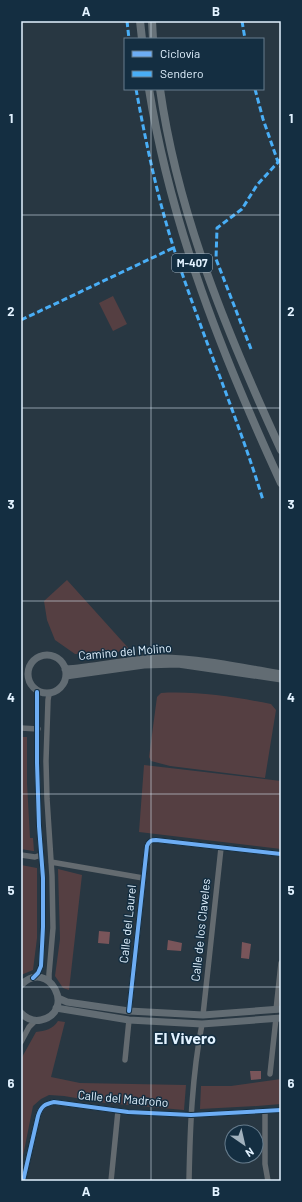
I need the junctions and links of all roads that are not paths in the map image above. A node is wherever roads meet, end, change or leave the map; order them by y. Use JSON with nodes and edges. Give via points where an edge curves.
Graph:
{"nodes":[{"id":1,"x":140,"y":21,"type":"edge"},
{"id":2,"x":152,"y":21,"type":"edge"},
{"id":3,"x":142,"y":38,"type":"edge"},
{"id":4,"x":153,"y":38,"type":"edge"},
{"id":5,"x":149,"y":90,"type":"edge"},
{"id":6,"x":160,"y":90,"type":"edge"},
{"id":7,"x":281,"y":450,"type":"edge"},
{"id":8,"x":281,"y":483,"type":"edge"},
{"id":9,"x":24,"y":669,"type":"edge"},
{"id":10,"x":66,"y":672,"type":"junction"},
{"id":11,"x":281,"y":674,"type":"edge"},
{"id":12,"x":24,"y":677,"type":"edge"},
{"id":13,"x":281,"y":680,"type":"edge"},
{"id":14,"x":37,"y":692,"type":"junction"},
{"id":15,"x":49,"y":694,"type":"junction"},
{"id":16,"x":21,"y":728,"type":"edge"},
{"id":17,"x":38,"y":729,"type":"junction"},
{"id":18,"x":220,"y":848,"type":"junction"},
{"id":19,"x":281,"y":854,"type":"edge"},
{"id":20,"x":21,"y":855,"type":"edge"},
{"id":21,"x":41,"y":855,"type":"junction"},
{"id":22,"x":51,"y":862,"type":"junction"},
{"id":23,"x":143,"y":878,"type":"junction"},
{"id":24,"x":281,"y":963,"type":"edge"},
{"id":25,"x":33,"y":978,"type":"junction"},
{"id":26,"x":49,"y":981,"type":"junction"},
{"id":27,"x":21,"y":985,"type":"edge"},
{"id":28,"x":58,"y":998,"type":"junction"},
{"id":29,"x":56,"y":1008,"type":"junction"},
{"id":30,"x":278,"y":1010,"type":"edge"},
{"id":31,"x":129,"y":1011,"type":"junction"},
{"id":32,"x":203,"y":1015,"type":"junction"},
{"id":33,"x":22,"y":1016,"type":"edge"},
{"id":34,"x":279,"y":1018,"type":"edge"},
{"id":35,"x":36,"y":1020,"type":"junction"},
{"id":36,"x":129,"y":1020,"type":"junction"},
{"id":37,"x":202,"y":1024,"type":"junction"},
{"id":38,"x":21,"y":1042,"type":"edge"},
{"id":39,"x":125,"y":1060,"type":"dead end"},
{"id":40,"x":270,"y":1074,"type":"dead end"},
{"id":41,"x":281,"y":1110,"type":"edge"},
{"id":42,"x":118,"y":1111,"type":"junction"},
{"id":43,"x":264,"y":1112,"type":"junction"},
{"id":44,"x":191,"y":1114,"type":"junction"},
{"id":45,"x":23,"y":1181,"type":"edge"},
{"id":46,"x":111,"y":1181,"type":"edge"},
{"id":47,"x":189,"y":1181,"type":"edge"},
{"id":48,"x":268,"y":1181,"type":"edge"}],
"edges":[{"from":1,"to":3,"type":"highway"},
{"from":2,"to":4,"type":"highway"},
{"from":5,"to":8,"type":"highway","number":"M-407","via":[[163,164],[181,231],[221,341]]},
{"from":6,"to":7,"type":"highway","number":"M-407","via":[[174,163],[211,287],[246,374]]},
{"from":9,"to":10,"type":"main road","via":[[38,656],[47,655],[55,656],[62,661]]},
{"from":9,"to":12,"type":"main road"},
{"from":10,"to":11,"type":"main road","name":"Camino del Molino","via":[[178,658]]},
{"from":10,"to":13,"type":"main road","name":"Camino del Molino","via":[[178,664]]},
{"from":10,"to":15,"type":"main road","via":[[65,682],[61,688]]},
{"from":12,"to":14,"type":"main road"},
{"from":14,"to":15,"type":"main road"},
{"from":14,"to":17,"type":"street"},
{"from":15,"to":22,"type":"street","via":[[46,761]]},
{"from":16,"to":17,"type":"street"},
{"from":17,"to":21,"type":"street","via":[[36,763]]},
{"from":18,"to":19,"type":"street"},
{"from":18,"to":23,"type":"street","name":"Calle del Laurel","via":[[152,840],[147,846]]},
{"from":18,"to":32,"type":"street","name":"Calle de los Claveles"},
{"from":20,"to":21,"type":"street"},
{"from":21,"to":25,"type":"street","via":[[42,954],[41,966]]},
{"from":22,"to":23,"type":"street"},
{"from":22,"to":26,"type":"street","via":[[53,928]]},
{"from":23,"to":31,"type":"street","name":"Calle del Laurel"},
{"from":24,"to":30,"type":"street"},
{"from":25,"to":26,"type":"main road"},
{"from":25,"to":27,"type":"main road"},
{"from":26,"to":28,"type":"main road","via":[[55,987]]},
{"from":28,"to":29,"type":"main road"},
{"from":28,"to":31,"type":"main road","via":[[68,1002]]},
{"from":29,"to":35,"type":"main road","via":[[49,1017]]},
{"from":29,"to":36,"type":"main road"},
{"from":30,"to":32,"type":"main road"},
{"from":31,"to":32,"type":"main road"},
{"from":33,"to":35,"type":"main road"},
{"from":34,"to":37,"type":"main road"},
{"from":34,"to":40,"type":"street"},
{"from":35,"to":38,"type":"street"},
{"from":36,"to":37,"type":"main road"},
{"from":36,"to":39,"type":"street"},
{"from":37,"to":44,"type":"street","via":[[194,1071]]},
{"from":41,"to":43,"type":"street","name":"Calle del Madroño"},
{"from":42,"to":44,"type":"street","name":"Calle del Madroño"},
{"from":42,"to":45,"type":"street","name":"Calle del Madroño","via":[[54,1102],[46,1104],[38,1116]]},
{"from":42,"to":46,"type":"street"},
{"from":43,"to":44,"type":"street","name":"Calle del Madroño"},
{"from":43,"to":48,"type":"street","via":[[265,1164]]},
{"from":44,"to":47,"type":"street"}]}
